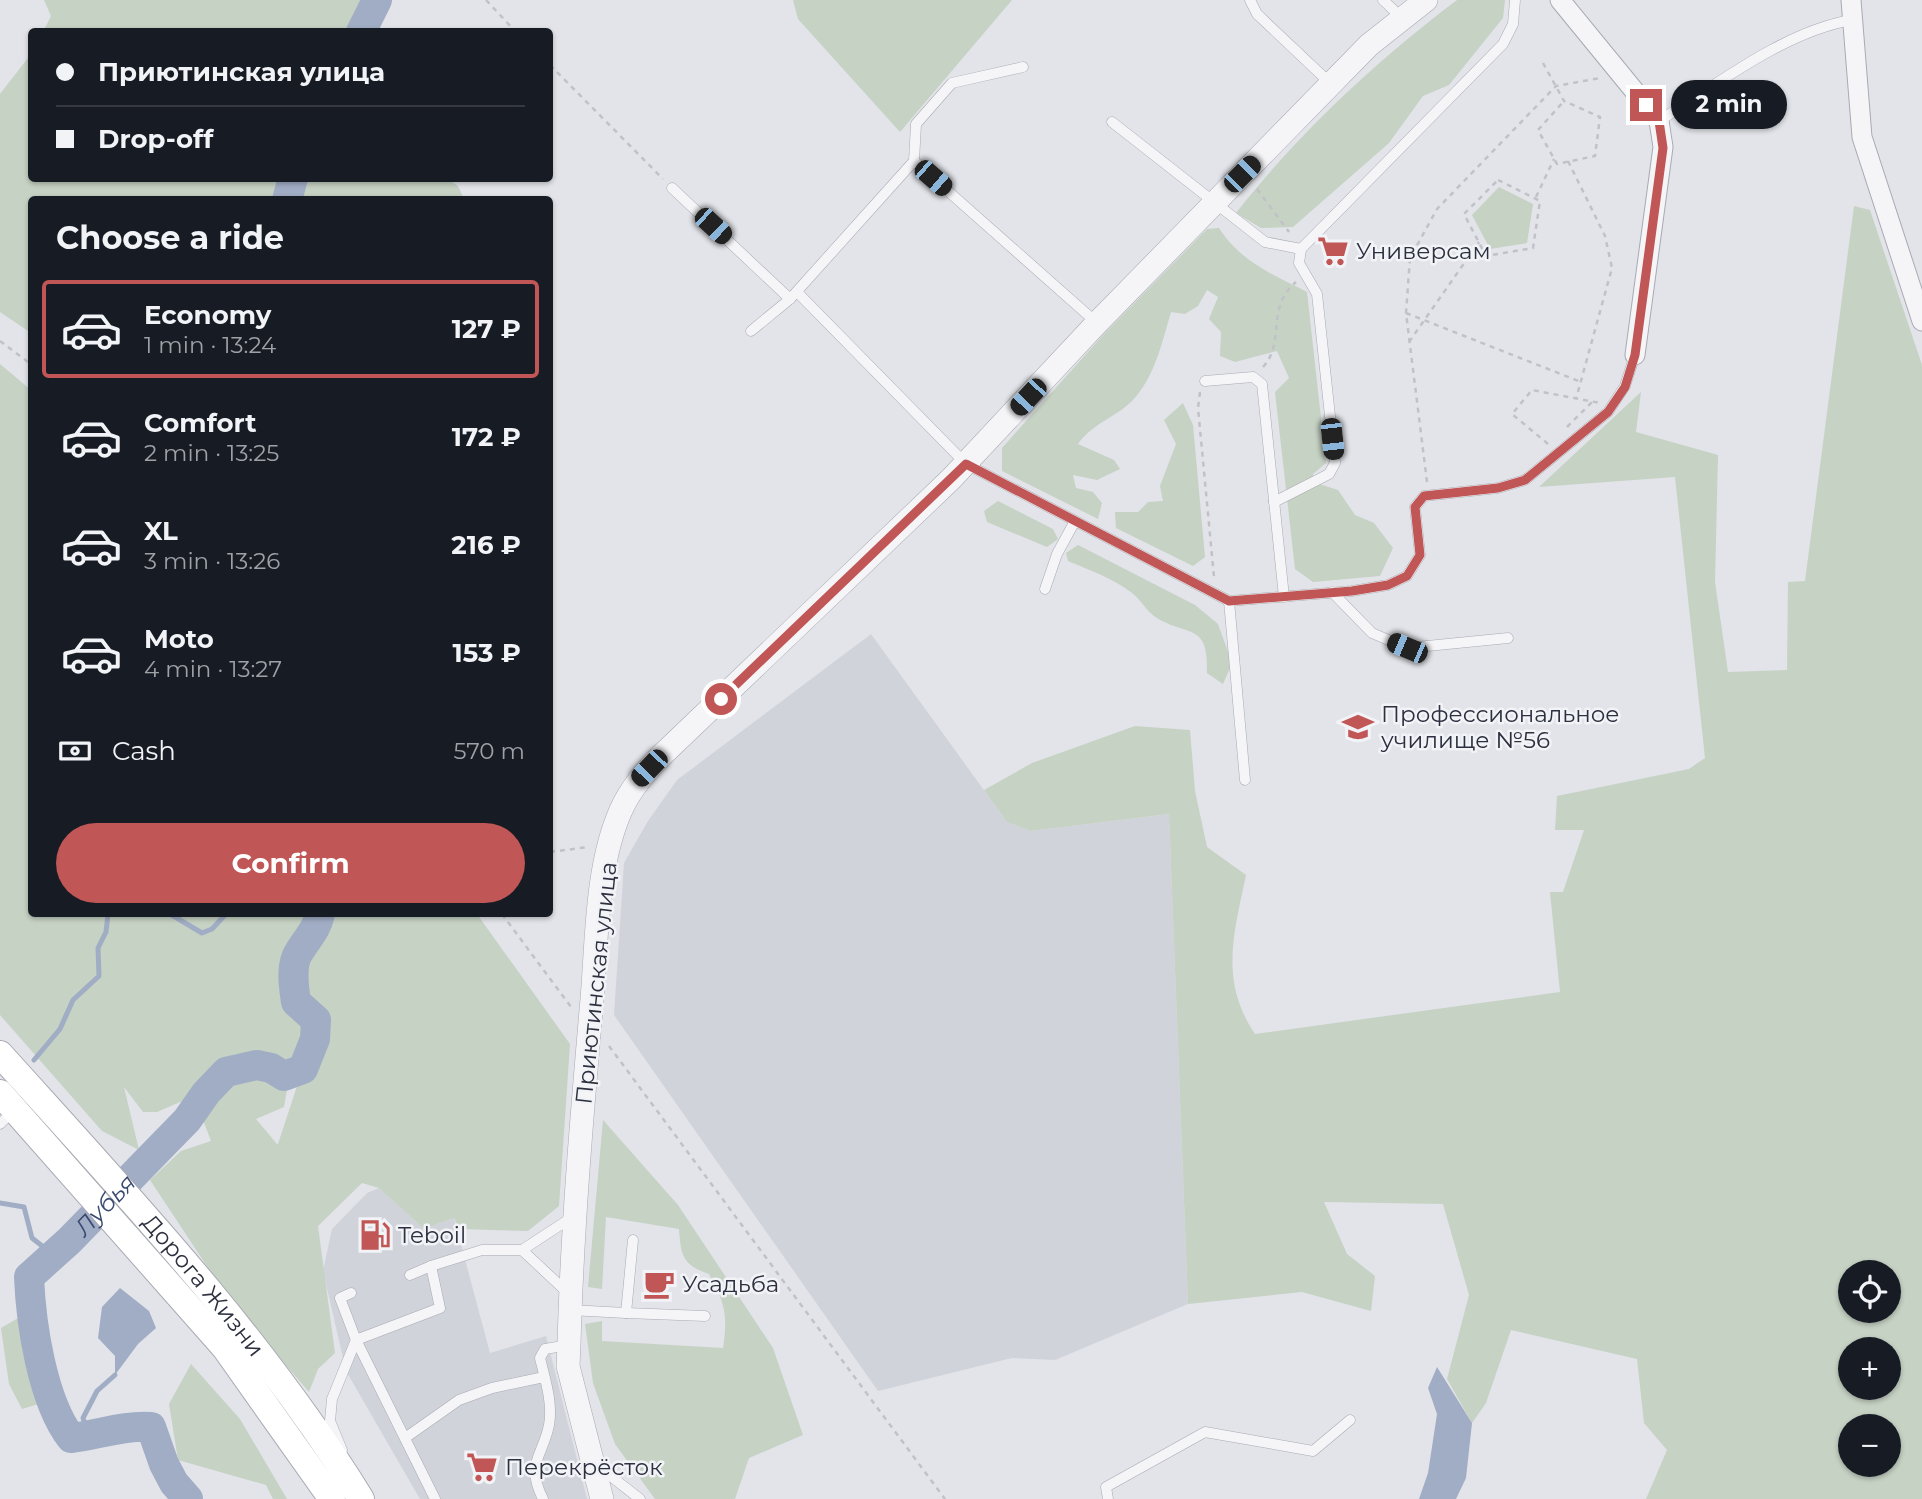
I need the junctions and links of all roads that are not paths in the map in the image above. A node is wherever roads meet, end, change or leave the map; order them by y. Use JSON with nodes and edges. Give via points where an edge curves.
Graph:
{"nodes":[{"id":1,"x":1250,"y":0,"type":"edge"},
{"id":2,"x":1383,"y":0,"type":"edge"},
{"id":3,"x":1426,"y":0,"type":"edge"},
{"id":4,"x":1515,"y":0,"type":"edge"},
{"id":5,"x":1560,"y":0,"type":"edge"},
{"id":6,"x":1852,"y":10,"type":"edge"},
{"id":7,"x":1401,"y":17,"type":"junction"},
{"id":8,"x":1024,"y":67,"type":"dead end"},
{"id":9,"x":1330,"y":83,"type":"junction"},
{"id":10,"x":1659,"y":121,"type":"junction"},
{"id":11,"x":1112,"y":122,"type":"dead end"},
{"id":12,"x":914,"y":162,"type":"junction"},
{"id":13,"x":672,"y":188,"type":"road end"},
{"id":14,"x":1214,"y":202,"type":"junction"},
{"id":15,"x":1301,"y":249,"type":"junction"},
{"id":16,"x":794,"y":295,"type":"junction"},
{"id":17,"x":1922,"y":321,"type":"edge"},
{"id":18,"x":1097,"y":323,"type":"junction"},
{"id":19,"x":751,"y":331,"type":"dead end"},
{"id":20,"x":1635,"y":355,"type":"joint"},
{"id":21,"x":1205,"y":381,"type":"road end"},
{"id":22,"x":966,"y":464,"type":"junction"},
{"id":23,"x":1274,"y":502,"type":"junction"},
{"id":24,"x":1075,"y":521,"type":"junction"},
{"id":25,"x":1045,"y":589,"type":"dead end"},
{"id":26,"x":1332,"y":592,"type":"junction"},
{"id":27,"x":1284,"y":597,"type":"junction"},
{"id":28,"x":1229,"y":601,"type":"junction"},
{"id":29,"x":1508,"y":638,"type":"dead end"},
{"id":30,"x":1245,"y":780,"type":"dead end"},
{"id":31,"x":0,"y":1054,"type":"edge"},
{"id":32,"x":5,"y":1109,"type":"edge"},
{"id":33,"x":575,"y":1216,"type":"junction"},
{"id":34,"x":140,"y":1230,"type":"junction"},
{"id":35,"x":633,"y":1240,"type":"dead end"},
{"id":36,"x":522,"y":1250,"type":"junction"},
{"id":37,"x":431,"y":1266,"type":"junction"},
{"id":38,"x":410,"y":1275,"type":"dead end"},
{"id":39,"x":351,"y":1293,"type":"dead end"},
{"id":40,"x":570,"y":1303,"type":"junction"},
{"id":41,"x":626,"y":1313,"type":"junction"},
{"id":42,"x":705,"y":1316,"type":"dead end"},
{"id":43,"x":356,"y":1340,"type":"junction"},
{"id":44,"x":569,"y":1345,"type":"junction"},
{"id":45,"x":544,"y":1377,"type":"junction"},
{"id":46,"x":1350,"y":1420,"type":"dead end"},
{"id":47,"x":405,"y":1438,"type":"junction"},
{"id":48,"x":591,"y":1462,"type":"junction"},
{"id":49,"x":332,"y":1499,"type":"edge"},
{"id":50,"x":362,"y":1499,"type":"edge"},
{"id":51,"x":435,"y":1499,"type":"edge"},
{"id":52,"x":543,"y":1499,"type":"edge"},
{"id":53,"x":602,"y":1499,"type":"edge"},
{"id":54,"x":640,"y":1499,"type":"edge"},
{"id":55,"x":1108,"y":1499,"type":"edge"}],
"edges":[{"from":1,"to":9,"type":"lane","via":[[1257,14]]},
{"from":2,"to":7,"type":"lane"},
{"from":3,"to":7,"type":"street","name":"Приютинская улица"},
{"from":4,"to":15,"type":"lane","via":[[1513,24],[1503,44]]},
{"from":5,"to":10,"type":"street"},
{"from":6,"to":10,"type":"lane","via":[[1787,43]]},
{"from":6,"to":17,"type":"street","via":[[1862,137]]},
{"from":7,"to":9,"type":"street","name":"Приютинская улица"},
{"from":8,"to":12,"type":"lane","via":[[952,83],[916,124]]},
{"from":9,"to":14,"type":"street","name":"Приютинская улица"},
{"from":10,"to":20,"type":"street","via":[[1663,148]]},
{"from":11,"to":14,"type":"lane"},
{"from":12,"to":16,"type":"lane"},
{"from":12,"to":18,"type":"lane"},
{"from":13,"to":16,"type":"lane"},
{"from":14,"to":15,"type":"lane","via":[[1265,242]]},
{"from":14,"to":18,"type":"street","name":"Приютинская улица"},
{"from":15,"to":23,"type":"lane","via":[[1299,262],[1317,294],[1335,463],[1329,474]]},
{"from":16,"to":19,"type":"lane"},
{"from":16,"to":22,"type":"lane"},
{"from":18,"to":22,"type":"street","name":"Приютинская улица"},
{"from":20,"to":26,"type":"lane","via":[[1625,387],[1612,405],[1525,480],[1498,488],[1424,496],[1415,507],[1420,555],[1407,576],[1388,585]]},
{"from":21,"to":23,"type":"lane","via":[[1253,377],[1262,383]]},
{"from":22,"to":24,"type":"lane"},
{"from":22,"to":33,"type":"street","name":"Приютинская улица","via":[[662,755],[637,781],[620,811],[603,884]]},
{"from":23,"to":27,"type":"lane"},
{"from":24,"to":25,"type":"lane"},
{"from":24,"to":28,"type":"lane"},
{"from":26,"to":27,"type":"lane"},
{"from":26,"to":29,"type":"lane","via":[[1372,633],[1407,648]]},
{"from":27,"to":28,"type":"lane"},
{"from":28,"to":30,"type":"lane"},
{"from":31,"to":34,"type":"main road","name":"Дорога Жизни","via":[[96,1160]]},
{"from":32,"to":34,"type":"main road","name":"Дорога Жизни","via":[[77,1179]]},
{"from":33,"to":36,"type":"lane"},
{"from":33,"to":40,"type":"street","name":"Приютинская улица"},
{"from":34,"to":49,"type":"main road","name":"Дорога Жизни"},
{"from":34,"to":50,"type":"main road","name":"Дорога Жизни","via":[[238,1324],[290,1391]]},
{"from":35,"to":41,"type":"lane"},
{"from":36,"to":37,"type":"lane","via":[[482,1250]]},
{"from":36,"to":40,"type":"lane"},
{"from":37,"to":38,"type":"lane"},
{"from":37,"to":43,"type":"lane","via":[[440,1308]]},
{"from":39,"to":43,"type":"lane","via":[[340,1298]]},
{"from":40,"to":41,"type":"lane"},
{"from":40,"to":44,"type":"street","name":"Приютинская улица"},
{"from":41,"to":42,"type":"lane"},
{"from":43,"to":47,"type":"lane"},
{"from":43,"to":50,"type":"lane","via":[[332,1399],[330,1421]]},
{"from":44,"to":45,"type":"lane","via":[[545,1349],[540,1359]]},
{"from":44,"to":48,"type":"street","name":"Приютинская улица","via":[[568,1366]]},
{"from":45,"to":47,"type":"lane","via":[[459,1400]]},
{"from":45,"to":52,"type":"lane","via":[[549,1425],[534,1460]]},
{"from":46,"to":55,"type":"lane","via":[[1313,1451],[1205,1432],[1106,1487]]},
{"from":47,"to":51,"type":"lane"},
{"from":48,"to":53,"type":"street","name":"Приютинская улица"},
{"from":48,"to":54,"type":"lane"}]}
